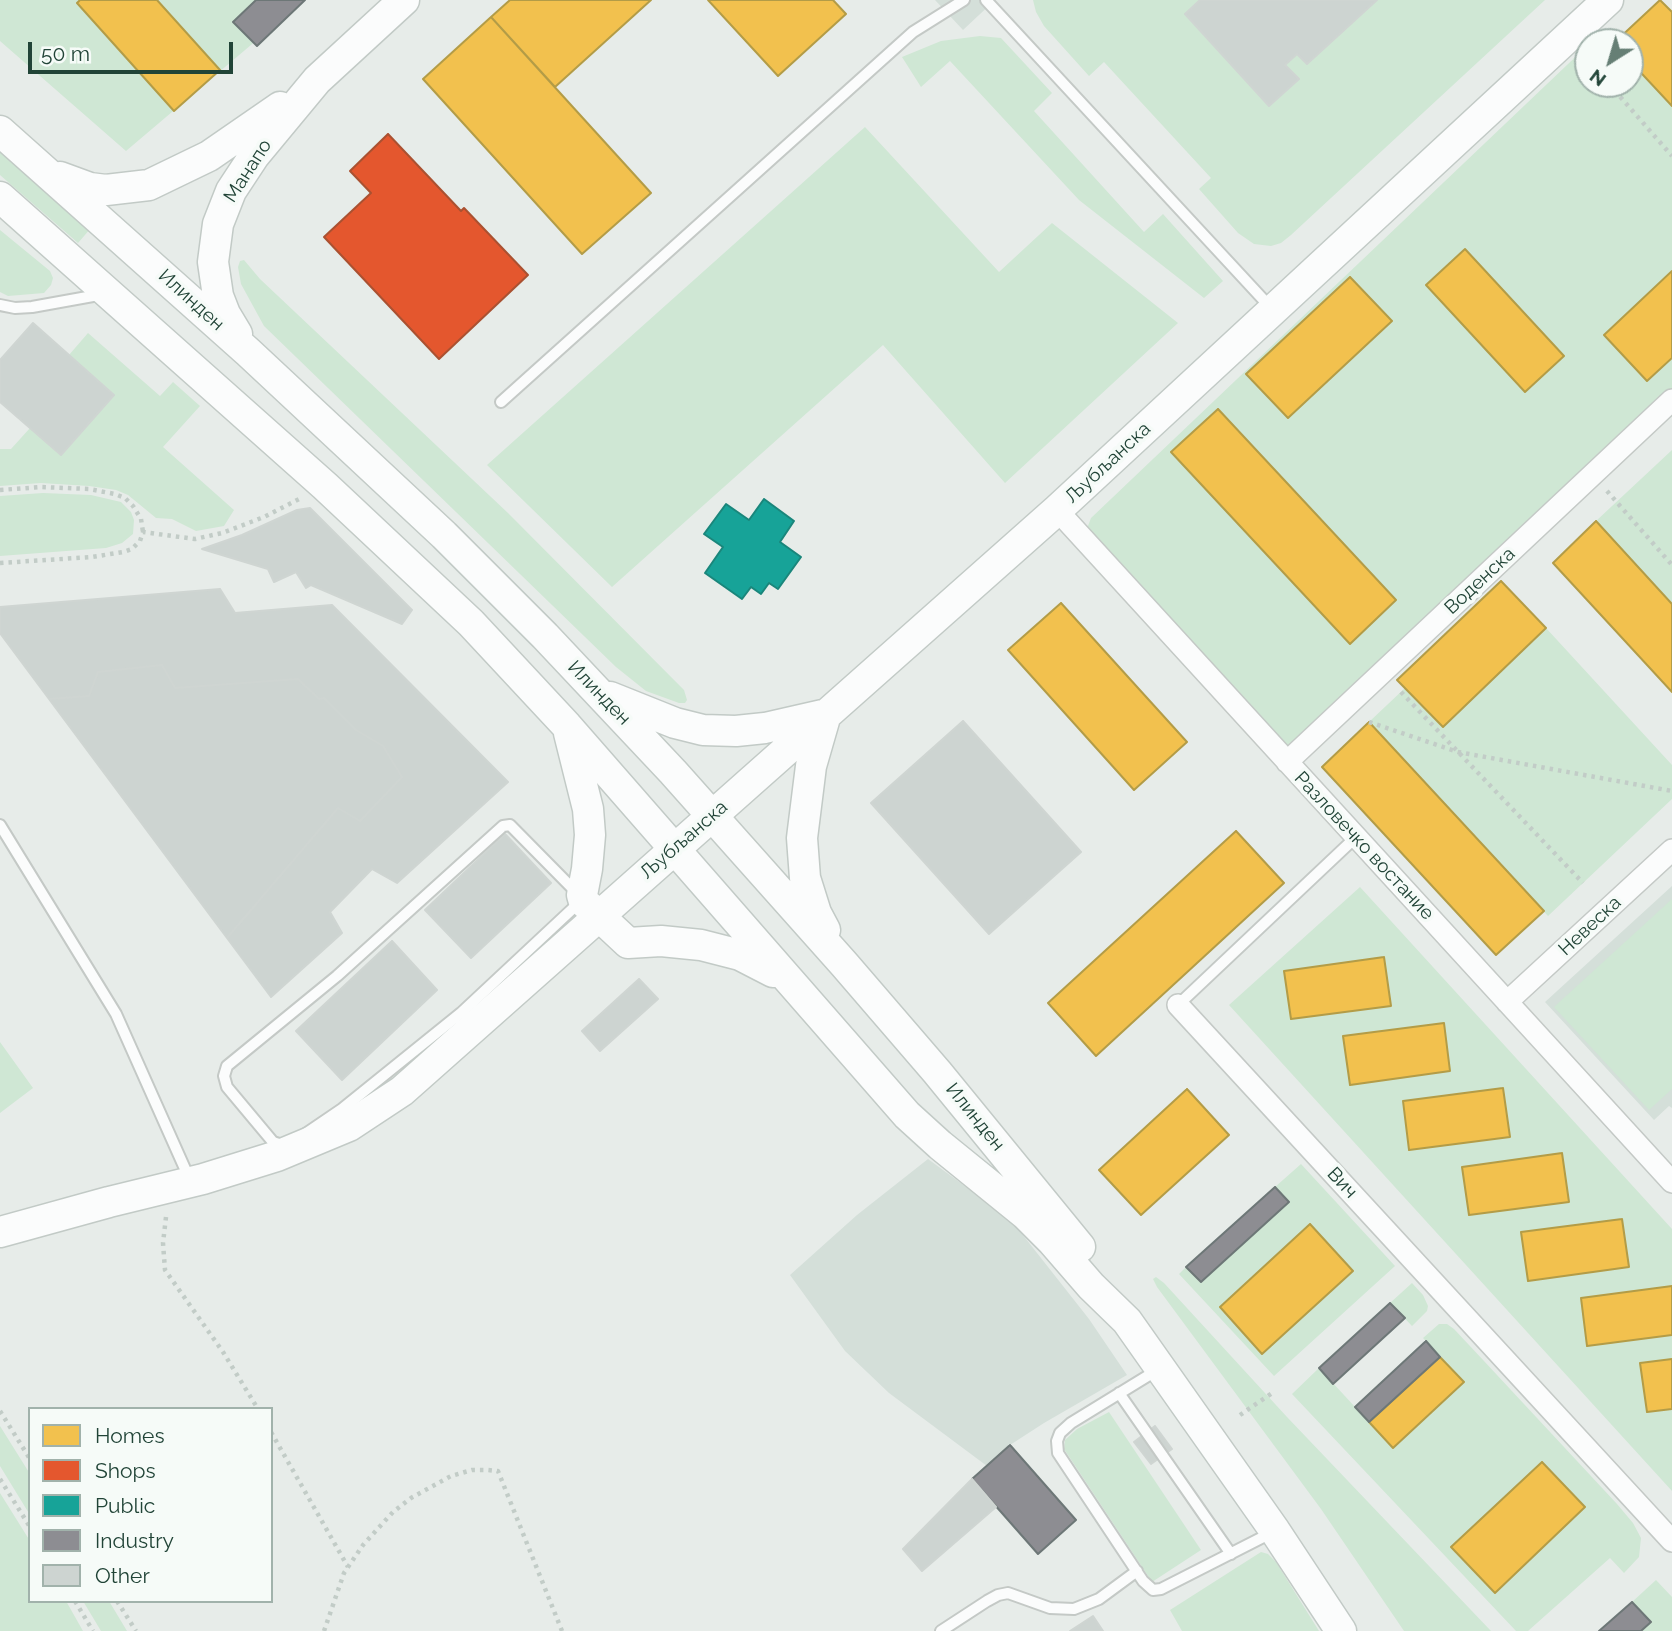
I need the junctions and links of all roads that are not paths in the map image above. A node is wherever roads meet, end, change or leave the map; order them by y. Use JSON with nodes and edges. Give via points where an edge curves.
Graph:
{"nodes":[{"id":1,"x":404,"y":0,"type":"edge"},
{"id":2,"x":964,"y":0,"type":"edge"},
{"id":3,"x":986,"y":0,"type":"edge"},
{"id":4,"x":1608,"y":0,"type":"edge"},
{"id":5,"x":317,"y":80,"type":"junction"},
{"id":6,"x":0,"y":131,"type":"edge"},
{"id":7,"x":42,"y":167,"type":"junction"},
{"id":8,"x":0,"y":197,"type":"edge"},
{"id":9,"x":108,"y":294,"type":"junction"},
{"id":10,"x":0,"y":305,"type":"edge"},
{"id":11,"x":1273,"y":310,"type":"junction"},
{"id":12,"x":248,"y":352,"type":"junction"},
{"id":13,"x":1672,"y":400,"type":"edge"},
{"id":14,"x":501,"y":402,"type":"dead end"},
{"id":15,"x":1057,"y":510,"type":"junction"},
{"id":16,"x":597,"y":690,"type":"junction"},
{"id":17,"x":826,"y":714,"type":"junction"},
{"id":18,"x":567,"y":726,"type":"junction"},
{"id":19,"x":1287,"y":762,"type":"junction"},
{"id":20,"x":713,"y":815,"type":"junction"},
{"id":21,"x":0,"y":825,"type":"edge"},
{"id":22,"x":1356,"y":837,"type":"junction"},
{"id":23,"x":674,"y":849,"type":"junction"},
{"id":24,"x":1672,"y":850,"type":"edge"},
{"id":25,"x":590,"y":907,"type":"junction"},
{"id":26,"x":845,"y":964,"type":"junction"},
{"id":27,"x":789,"y":981,"type":"junction"},
{"id":28,"x":1507,"y":1002,"type":"junction"},
{"id":29,"x":1178,"y":1004,"type":"joint"},
{"id":30,"x":191,"y":1182,"type":"junction"},
{"id":31,"x":1672,"y":1182,"type":"edge"},
{"id":32,"x":0,"y":1232,"type":"edge"},
{"id":33,"x":1127,"y":1321,"type":"junction"},
{"id":34,"x":1162,"y":1367,"type":"junction"},
{"id":35,"x":1119,"y":1392,"type":"junction"},
{"id":36,"x":1275,"y":1531,"type":"junction"},
{"id":37,"x":1672,"y":1541,"type":"edge"},
{"id":38,"x":1231,"y":1554,"type":"junction"},
{"id":39,"x":1137,"y":1571,"type":"junction"},
{"id":40,"x":941,"y":1631,"type":"edge"},
{"id":41,"x":1341,"y":1631,"type":"edge"}],
"edges":[{"from":1,"to":5,"type":"street","name":"Манапо"},
{"from":2,"to":14,"type":"lane","via":[[913,32]]},
{"from":3,"to":11,"type":"lane"},
{"from":4,"to":11,"type":"street","name":"Љубљанска"},
{"from":5,"to":7,"type":"street","name":"Манапо","via":[[218,150],[149,185],[122,190],[90,188]]},
{"from":5,"to":12,"type":"street","name":"Манапо","via":[[254,156],[218,225],[213,262],[218,296]]},
{"from":6,"to":7,"type":"street","name":"Илинден"},
{"from":7,"to":12,"type":"street","name":"Илинден"},
{"from":8,"to":9,"type":"street","name":"Илинден"},
{"from":9,"to":10,"type":"lane","via":[[32,307]]},
{"from":9,"to":18,"type":"street","name":"Илинден","via":[[471,622]]},
{"from":11,"to":15,"type":"street","name":"Љубљанска"},
{"from":12,"to":16,"type":"street","name":"Илинден","via":[[444,535]]},
{"from":13,"to":19,"type":"street","name":"Воденска"},
{"from":15,"to":17,"type":"street","name":"Љубљанска"},
{"from":15,"to":19,"type":"street","name":"Разловечко востание"},
{"from":16,"to":17,"type":"street","via":[[629,706],[703,730],[765,728]]},
{"from":16,"to":20,"type":"street","name":"Илинден"},
{"from":17,"to":20,"type":"street","name":"Љубљанска"},
{"from":17,"to":26,"type":"street","via":[[803,817],[803,863],[816,913]]},
{"from":18,"to":23,"type":"street","name":"Илинден"},
{"from":18,"to":25,"type":"street","via":[[588,809]]},
{"from":19,"to":22,"type":"street","name":"Разловечко востание"},
{"from":20,"to":23,"type":"street","name":"Љубљанска"},
{"from":20,"to":26,"type":"street","name":"Илинден"},
{"from":21,"to":30,"type":"lane","via":[[116,1014]]},
{"from":22,"to":28,"type":"street","name":"Разловечко востание"},
{"from":22,"to":29,"type":"lane","name":"Вич"},
{"from":23,"to":25,"type":"street","name":"Љубљанска"},
{"from":23,"to":27,"type":"street","name":"Илинден"},
{"from":24,"to":28,"type":"street","name":"Невеска"},
{"from":25,"to":25,"type":"lane","via":[[342,1109],[292,1143],[273,1142],[227,1087],[223,1076],[227,1066],[337,975],[503,826],[510,825]]},
{"from":25,"to":27,"type":"street","via":[[628,943],[701,944],[740,955]]},
{"from":25,"to":30,"type":"street","name":"Љубљанска","via":[[412,1083],[369,1114],[277,1156]]},
{"from":26,"to":33,"type":"street","name":"Илинден","via":[[1055,1214],[1118,1298]]},
{"from":27,"to":33,"type":"street","name":"Илинден","via":[[907,1115],[1024,1214]]},
{"from":28,"to":31,"type":"street","name":"Разловечко востание"},
{"from":29,"to":37,"type":"street","name":"Вич"},
{"from":30,"to":32,"type":"street","name":"Љубљанска"},
{"from":33,"to":34,"type":"street","name":"Илинден"},
{"from":34,"to":35,"type":"lane"},
{"from":34,"to":36,"type":"street","name":"Илинден"},
{"from":35,"to":38,"type":"lane"},
{"from":35,"to":39,"type":"lane","via":[[1066,1428],[1057,1441],[1058,1453]]},
{"from":36,"to":38,"type":"lane"},
{"from":36,"to":41,"type":"street","name":"Илинден"},
{"from":38,"to":39,"type":"lane","via":[[1161,1589],[1147,1586]]},
{"from":39,"to":40,"type":"lane","via":[[1099,1599],[1074,1609],[1049,1608],[1008,1593]]}]}
